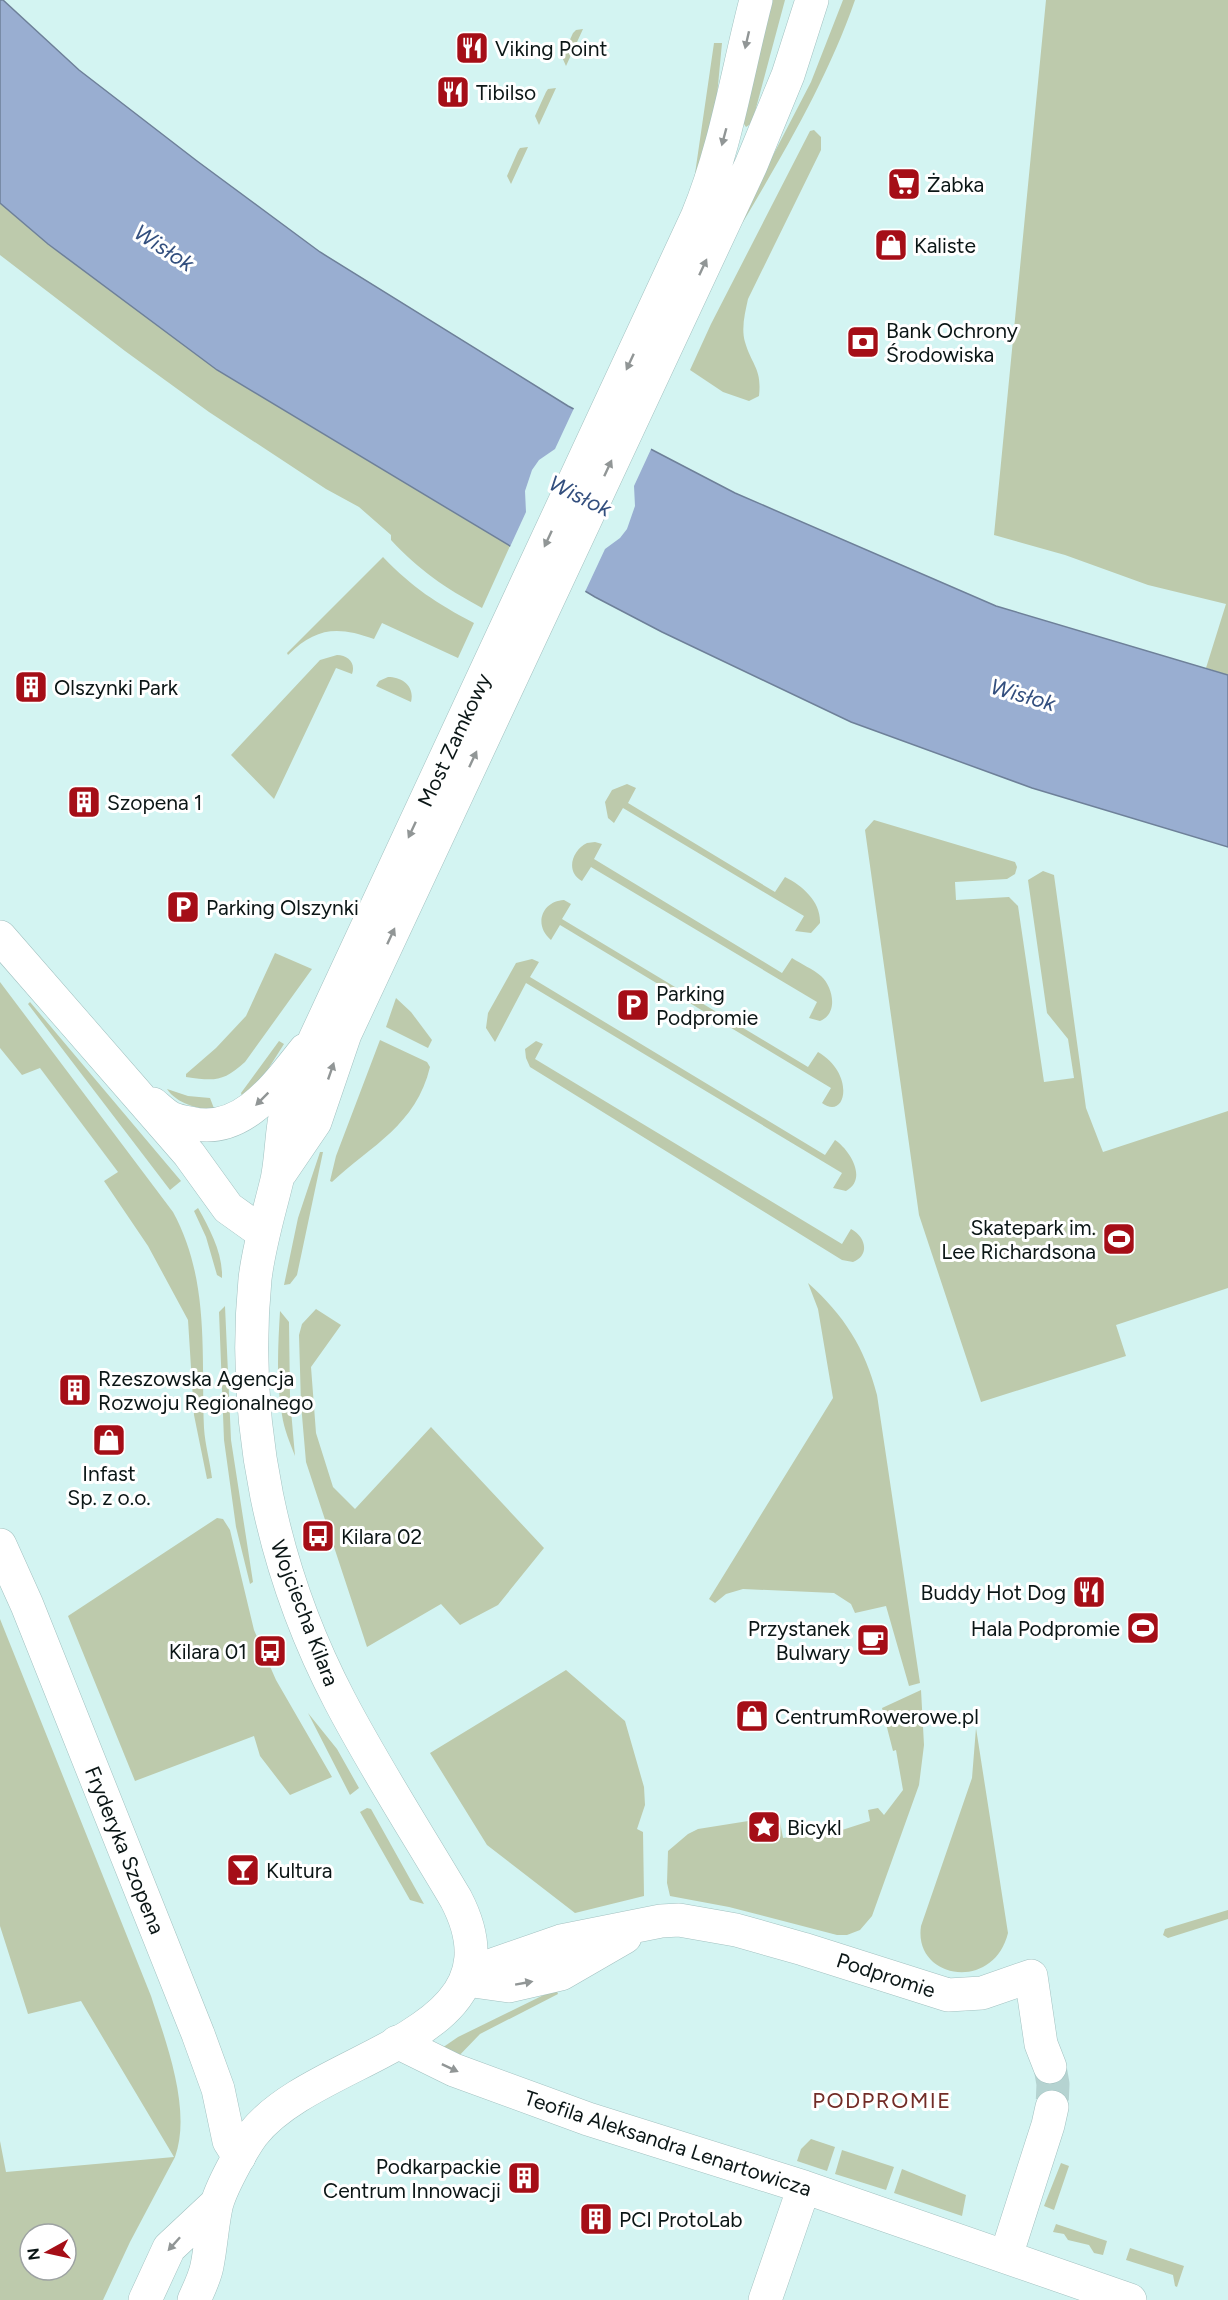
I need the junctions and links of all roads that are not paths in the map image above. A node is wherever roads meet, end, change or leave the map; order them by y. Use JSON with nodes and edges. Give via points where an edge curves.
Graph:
{"nodes":[{"id":1,"x":756,"y":0,"type":"edge"},
{"id":2,"x":812,"y":0,"type":"edge"},
{"id":3,"x":666,"y":314,"type":"junction"},
{"id":4,"x":0,"y":937,"type":"edge"},
{"id":5,"x":354,"y":984,"type":"junction"},
{"id":6,"x":315,"y":1039,"type":"junction"},
{"id":7,"x":128,"y":1084,"type":"junction"},
{"id":8,"x":277,"y":1179,"type":"junction"},
{"id":9,"x":262,"y":1233,"type":"junction"},
{"id":10,"x":0,"y":1545,"type":"edge"},
{"id":11,"x":466,"y":1980,"type":"junction"},
{"id":12,"x":397,"y":2043,"type":"junction"},
{"id":13,"x":1050,"y":2067,"type":"tunnel mouth"},
{"id":14,"x":1052,"y":2107,"type":"tunnel mouth"},
{"id":15,"x":239,"y":2157,"type":"junction"},
{"id":16,"x":804,"y":2187,"type":"junction"},
{"id":17,"x":216,"y":2204,"type":"junction"},
{"id":18,"x":1006,"y":2256,"type":"junction"},
{"id":19,"x":145,"y":2300,"type":"edge"},
{"id":20,"x":194,"y":2300,"type":"edge"},
{"id":21,"x":765,"y":2300,"type":"edge"},
{"id":22,"x":1130,"y":2300,"type":"edge"}],
"edges":[{"from":1,"to":3,"type":"main road","one_way":true,"via":[[725,134]]},
{"from":3,"to":2,"type":"main road","one_way":true,"via":[[777,105]]},
{"from":3,"to":5,"type":"main road","name":"Most Zamkowy"},
{"from":4,"to":7,"type":"main road"},
{"from":5,"to":6,"type":"main road","name":"Most Zamkowy"},
{"from":8,"to":5,"type":"main road","name":"Most Zamkowy","one_way":true,"via":[[315,1122]]},
{"from":6,"to":7,"type":"main road","one_way":true,"via":[[256,1105],[219,1126],[171,1118]]},
{"from":6,"to":8,"type":"main road","name":"Most Zamkowy","via":[[287,1107]]},
{"from":7,"to":9,"type":"main road","via":[[189,1154],[228,1208]]},
{"from":8,"to":9,"type":"main road","name":"Most Zamkowy"},
{"from":9,"to":11,"type":"main road","name":"Wojciecha Kilara","via":[[254,1301],[253,1383],[261,1465],[277,1545],[307,1631],[340,1701],[465,1916],[473,1949]]},
{"from":10,"to":15,"type":"main road","name":"Fryderyka Szopena","via":[[32,1616],[198,2034],[218,2089],[229,2141]]},
{"from":11,"to":12,"type":"main road","name":"Podpromie","via":[[449,2007]]},
{"from":11,"to":13,"type":"main road","name":"Podpromie","via":[[489,1966],[561,1941],[679,1920],[736,1930],[948,1995],[982,1993],[1031,1976],[1041,2044]]},
{"from":12,"to":15,"type":"main road","via":[[307,2089],[268,2118]]},
{"from":12,"to":16,"type":"main road","name":"Teofila Aleksandra Lenartowicza","one_way":true,"via":[[454,2070],[588,2119]]},
{"from":14,"to":18,"type":"main road"},
{"from":15,"to":17,"type":"main road"},
{"from":16,"to":18,"type":"main road","name":"Teofila Aleksandra Lenartowicza"},
{"from":16,"to":21,"type":"main road"},
{"from":17,"to":19,"type":"main road","one_way":true,"via":[[169,2248]]},
{"from":17,"to":20,"type":"main road","via":[[207,2268]]},
{"from":18,"to":22,"type":"main road","name":"Teofila Aleksandra Lenartowicza"}]}
